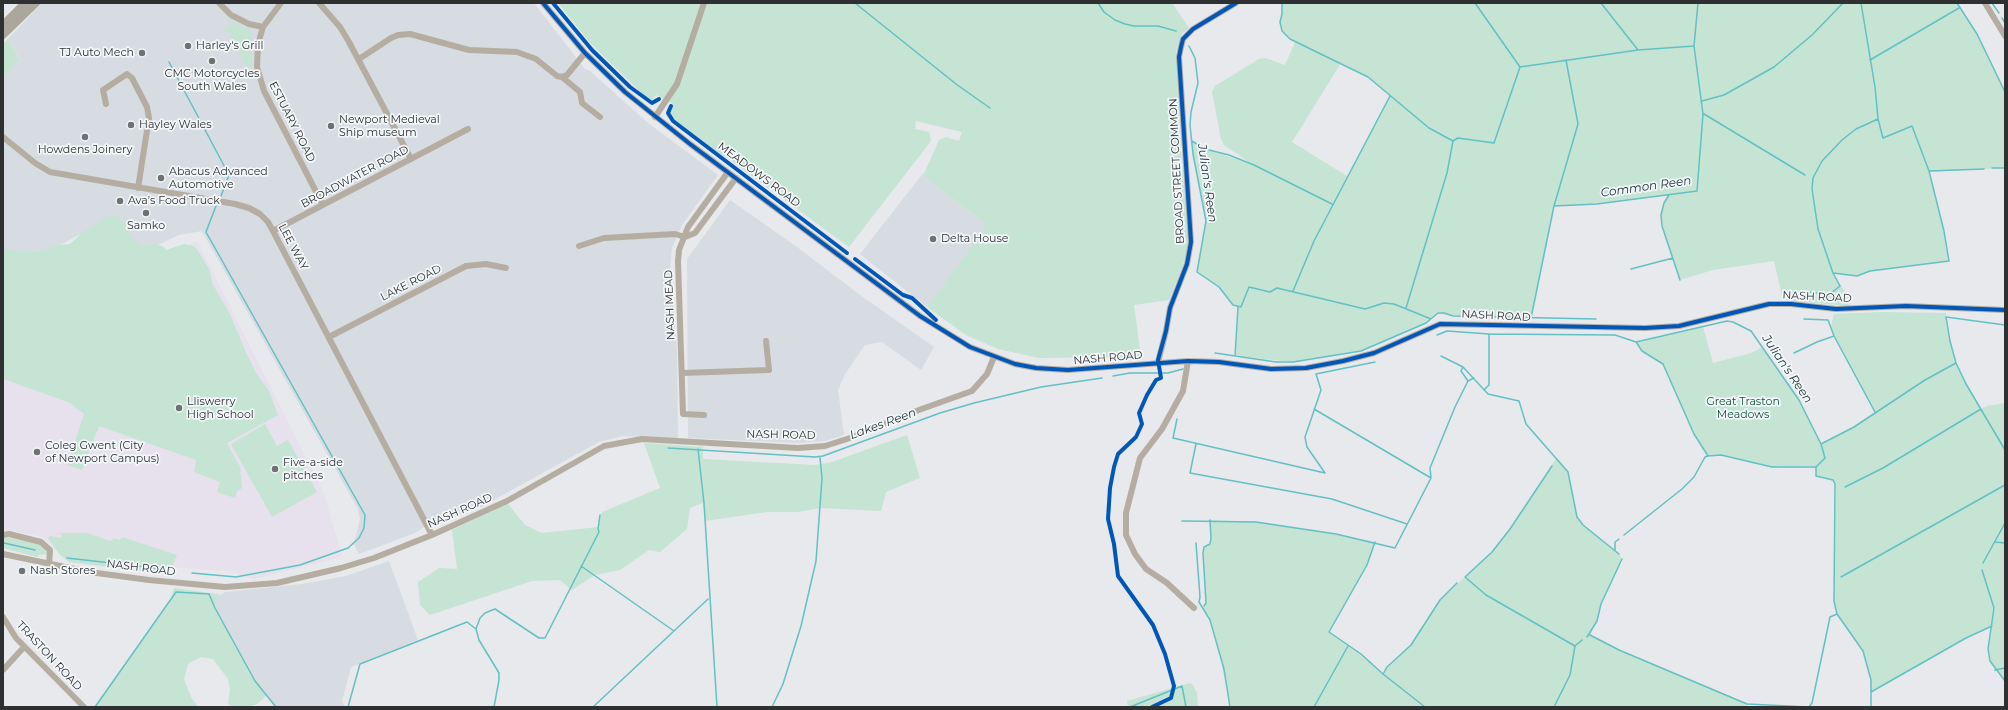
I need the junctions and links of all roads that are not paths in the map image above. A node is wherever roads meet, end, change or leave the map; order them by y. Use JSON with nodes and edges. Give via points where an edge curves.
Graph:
{"nodes":[{"id":1,"x":25,"y":3,"type":"edge"},
{"id":2,"x":36,"y":3,"type":"edge"},
{"id":3,"x":219,"y":3,"type":"edge"},
{"id":4,"x":281,"y":3,"type":"edge"},
{"id":5,"x":319,"y":3,"type":"edge"},
{"id":6,"x":543,"y":3,"type":"edge"},
{"id":7,"x":704,"y":3,"type":"edge"},
{"id":8,"x":1236,"y":3,"type":"edge"},
{"id":9,"x":1985,"y":3,"type":"edge"},
{"id":10,"x":15,"y":14,"type":"junction"},
{"id":11,"x":3,"y":18,"type":"edge"},
{"id":12,"x":3,"y":25,"type":"edge"},
{"id":13,"x":263,"y":27,"type":"junction"},
{"id":14,"x":3,"y":35,"type":"edge"},
{"id":15,"x":2005,"y":36,"type":"edge"},
{"id":16,"x":585,"y":53,"type":"junction"},
{"id":17,"x":359,"y":59,"type":"junction"},
{"id":18,"x":562,"y":77,"type":"junction"},
{"id":19,"x":106,"y":104,"type":"dead end"},
{"id":20,"x":600,"y":117,"type":"dead end"},
{"id":21,"x":655,"y":117,"type":"junction"},
{"id":22,"x":468,"y":129,"type":"dead end"},
{"id":23,"x":3,"y":137,"type":"edge"},
{"id":24,"x":411,"y":159,"type":"junction"},
{"id":25,"x":728,"y":172,"type":"junction"},
{"id":26,"x":736,"y":178,"type":"junction"},
{"id":27,"x":138,"y":188,"type":"junction"},
{"id":28,"x":323,"y":205,"type":"junction"},
{"id":29,"x":273,"y":231,"type":"junction"},
{"id":30,"x":685,"y":237,"type":"junction"},
{"id":31,"x":579,"y":246,"type":"dead end"},
{"id":32,"x":506,"y":268,"type":"dead end"},
{"id":33,"x":2005,"y":310,"type":"edge"},
{"id":34,"x":329,"y":337,"type":"junction"},
{"id":35,"x":766,"y":341,"type":"dead end"},
{"id":36,"x":994,"y":357,"type":"junction"},
{"id":37,"x":1188,"y":361,"type":"junction"},
{"id":38,"x":1158,"y":362,"type":"junction"},
{"id":39,"x":682,"y":373,"type":"junction"},
{"id":40,"x":704,"y":415,"type":"dead end"},
{"id":41,"x":3,"y":535,"type":"edge"},
{"id":42,"x":432,"y":535,"type":"junction"},
{"id":43,"x":3,"y":554,"type":"edge"},
{"id":44,"x":49,"y":565,"type":"junction"},
{"id":45,"x":1194,"y":608,"type":"dead end"},
{"id":46,"x":3,"y":617,"type":"edge"},
{"id":47,"x":24,"y":647,"type":"junction"},
{"id":48,"x":3,"y":670,"type":"edge"},
{"id":49,"x":78,"y":702,"type":"junction"},
{"id":50,"x":72,"y":707,"type":"edge"},
{"id":51,"x":84,"y":707,"type":"edge"}],
"edges":[{"from":1,"to":10,"type":"main road"},
{"from":2,"to":14,"type":"main road"},
{"from":3,"to":13,"type":"street","via":[[231,15],[249,24]]},
{"from":4,"to":13,"type":"street","name":"ESTUARY ROAD"},
{"from":5,"to":17,"type":"street","via":[[340,27]]},
{"from":6,"to":16,"type":"street","name":"MEADOWS ROAD"},
{"from":7,"to":21,"type":"street","via":[[676,84]]},
{"from":8,"to":38,"type":"street","name":"BROAD STREET COMMON","via":[[1193,29],[1183,38],[1180,46],[1191,242],[1187,264],[1170,308]]},
{"from":9,"to":15,"type":"street"},
{"from":10,"to":11,"type":"street"},
{"from":10,"to":12,"type":"main road"},
{"from":13,"to":28,"type":"street","name":"ESTUARY ROAD","via":[[256,55],[260,80]]},
{"from":16,"to":18,"type":"street"},
{"from":16,"to":21,"type":"street","name":"MEADOWS ROAD","via":[[624,92]]},
{"from":17,"to":18,"type":"street","via":[[391,38],[410,34],[469,50],[507,50],[522,53],[536,59],[557,76]]},
{"from":17,"to":24,"type":"street"},
{"from":18,"to":20,"type":"street","via":[[580,92],[582,103]]},
{"from":19,"to":27,"type":"street","via":[[103,90],[127,74],[132,78],[147,107],[149,118]]},
{"from":21,"to":25,"type":"street","name":"MEADOWS ROAD"},
{"from":22,"to":24,"type":"street","name":"BROADWATER ROAD"},
{"from":23,"to":27,"type":"street","name":"LEE WAY","via":[[50,172]]},
{"from":24,"to":28,"type":"street","name":"BROADWATER ROAD"},
{"from":25,"to":26,"type":"street","name":"MEADOWS ROAD"},
{"from":25,"to":30,"type":"street","name":"NASH MEAD","via":[[688,227]]},
{"from":26,"to":30,"type":"street","via":[[695,233]]},
{"from":26,"to":36,"type":"street","name":"MEADOWS ROAD","via":[[947,335]]},
{"from":27,"to":29,"type":"street","name":"LEE WAY","via":[[249,208],[268,222]]},
{"from":28,"to":29,"type":"street","name":"BROADWATER ROAD"},
{"from":29,"to":34,"type":"street","name":"LEE WAY"},
{"from":30,"to":31,"type":"street","via":[[675,234],[604,238]]},
{"from":30,"to":39,"type":"street","name":"NASH MEAD","via":[[679,250],[678,261]]},
{"from":32,"to":34,"type":"street","name":"LAKE ROAD","via":[[486,264],[466,266]]},
{"from":33,"to":37,"type":"street","name":"NASH ROAD","via":[[1906,306],[1836,309],[1785,304],[1752,307],[1678,326],[1645,328],[1522,327],[1453,323],[1440,324],[1374,353],[1306,368],[1271,368]]},
{"from":34,"to":42,"type":"street","name":"LEE WAY"},
{"from":35,"to":39,"type":"street","via":[[768,370]]},
{"from":36,"to":38,"type":"street","name":"NASH ROAD","via":[[1036,368],[1058,370]]},
{"from":36,"to":42,"type":"street","name":"NASH ROAD","via":[[987,374],[972,391],[825,446],[798,448],[642,439],[604,446],[506,501]]},
{"from":37,"to":38,"type":"street","name":"NASH ROAD"},
{"from":37,"to":45,"type":"street","via":[[1183,391],[1162,429],[1140,458],[1126,513],[1126,535],[1146,569],[1167,583]]},
{"from":39,"to":40,"type":"street","name":"NASH MEAD","via":[[683,414]]},
{"from":41,"to":44,"type":"street","via":[[9,534],[41,542],[50,550]]},
{"from":42,"to":44,"type":"street","name":"NASH ROAD","via":[[341,568],[277,583],[252,586],[150,580]]},
{"from":43,"to":44,"type":"street","name":"NASH ROAD"},
{"from":46,"to":47,"type":"street","name":"TRASTON ROAD"},
{"from":47,"to":48,"type":"street"},
{"from":47,"to":49,"type":"street","name":"TRASTON ROAD"},
{"from":49,"to":50,"type":"street"},
{"from":49,"to":51,"type":"street","name":"TRASTON ROAD"}]}
